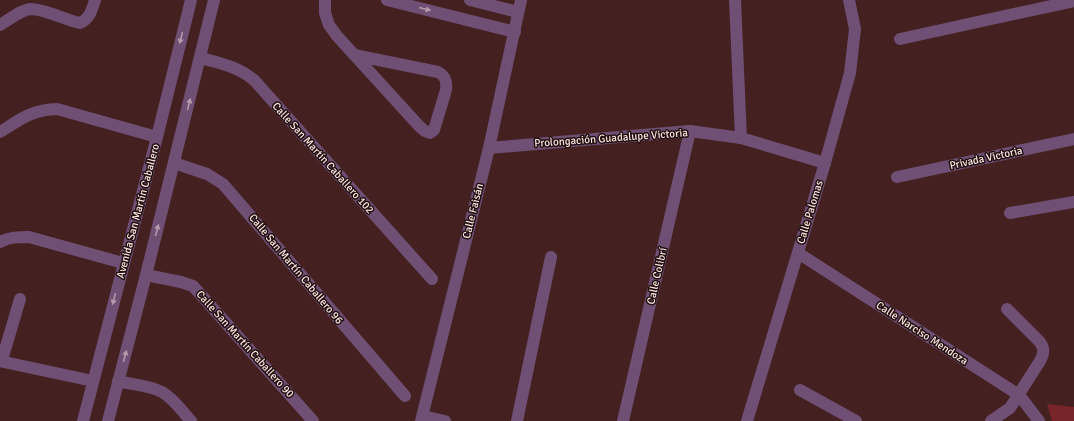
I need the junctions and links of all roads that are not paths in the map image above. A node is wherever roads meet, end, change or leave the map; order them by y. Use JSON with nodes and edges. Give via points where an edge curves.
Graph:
{"nodes":[{"id":1,"x":95,"y":0,"type":"edge"},
{"id":2,"x":190,"y":0,"type":"edge"},
{"id":3,"x":214,"y":0,"type":"edge"},
{"id":4,"x":325,"y":0,"type":"edge"},
{"id":5,"x":387,"y":0,"type":"edge"},
{"id":6,"x":470,"y":0,"type":"edge"},
{"id":7,"x":521,"y":0,"type":"edge"},
{"id":8,"x":735,"y":0,"type":"edge"},
{"id":9,"x":849,"y":0,"type":"edge"},
{"id":10,"x":1074,"y":1,"type":"edge"},
{"id":11,"x":518,"y":12,"type":"junction"},
{"id":12,"x":0,"y":25,"type":"edge"},
{"id":13,"x":515,"y":32,"type":"junction"},
{"id":14,"x":900,"y":39,"type":"dead end"},
{"id":15,"x":354,"y":55,"type":"junction"},
{"id":16,"x":201,"y":58,"type":"junction"},
{"id":17,"x":690,"y":131,"type":"junction"},
{"id":18,"x":0,"y":132,"type":"edge"},
{"id":19,"x":157,"y":137,"type":"junction"},
{"id":20,"x":741,"y":138,"type":"junction"},
{"id":21,"x":1074,"y":139,"type":"edge"},
{"id":22,"x":489,"y":148,"type":"junction"},
{"id":23,"x":174,"y":163,"type":"junction"},
{"id":24,"x":825,"y":163,"type":"junction"},
{"id":25,"x":897,"y":177,"type":"dead end"},
{"id":26,"x":1074,"y":202,"type":"edge"},
{"id":27,"x":1010,"y":213,"type":"dead end"},
{"id":28,"x":0,"y":242,"type":"edge"},
{"id":29,"x":798,"y":253,"type":"junction"},
{"id":30,"x":551,"y":256,"type":"dead end"},
{"id":31,"x":123,"y":263,"type":"junction"},
{"id":32,"x":146,"y":275,"type":"junction"},
{"id":33,"x":432,"y":279,"type":"dead end"},
{"id":34,"x":20,"y":299,"type":"dead end"},
{"id":35,"x":1006,"y":309,"type":"dead end"},
{"id":36,"x":1,"y":360,"type":"edge"},
{"id":37,"x":93,"y":381,"type":"junction"},
{"id":38,"x":118,"y":381,"type":"junction"},
{"id":39,"x":800,"y":390,"type":"dead end"},
{"id":40,"x":1019,"y":395,"type":"junction"},
{"id":41,"x":404,"y":396,"type":"dead end"},
{"id":42,"x":422,"y":419,"type":"edge"},
{"id":43,"x":83,"y":421,"type":"edge"},
{"id":44,"x":108,"y":421,"type":"edge"},
{"id":45,"x":191,"y":421,"type":"edge"},
{"id":46,"x":313,"y":421,"type":"edge"},
{"id":47,"x":445,"y":421,"type":"edge"},
{"id":48,"x":517,"y":421,"type":"edge"},
{"id":49,"x":623,"y":421,"type":"edge"},
{"id":50,"x":747,"y":421,"type":"edge"},
{"id":51,"x":856,"y":421,"type":"edge"},
{"id":52,"x":991,"y":421,"type":"edge"},
{"id":53,"x":1039,"y":421,"type":"edge"}],
"edges":[{"from":1,"to":12,"type":"street","via":[[90,15],[86,21],[80,23],[31,9]]},
{"from":2,"to":19,"type":"street","name":"Avenida San Martín Caballero","one_way":true},
{"from":3,"to":16,"type":"street","name":"Avenida San Martín Caballero"},
{"from":4,"to":15,"type":"street","via":[[329,26]]},
{"from":5,"to":13,"type":"street","one_way":true},
{"from":6,"to":11,"type":"street"},
{"from":7,"to":11,"type":"street","name":"Calle Faisán"},
{"from":8,"to":20,"type":"street"},
{"from":9,"to":24,"type":"street","name":"Calle Palomas","via":[[855,29],[850,73]]},
{"from":10,"to":14,"type":"street"},
{"from":11,"to":13,"type":"street","name":"Calle Faisán"},
{"from":13,"to":22,"type":"street","name":"Calle Faisán"},
{"from":15,"to":15,"type":"street","via":[[420,127],[430,133],[434,130],[446,90],[442,74]]},
{"from":23,"to":16,"type":"street","name":"Avenida San Martín Caballero","one_way":true},
{"from":16,"to":33,"type":"street","name":"Calle San Martín Caballero 102","via":[[237,69],[254,80]]},
{"from":17,"to":20,"type":"street","name":"Prolongación Guadalupe Victoria"},
{"from":17,"to":22,"type":"street","name":"Prolongación Guadalupe Victoria"},
{"from":17,"to":49,"type":"street","name":"Calle Colibrí"},
{"from":18,"to":19,"type":"street","via":[[30,113],[57,109]]},
{"from":19,"to":31,"type":"street","name":"Avenida San Martín Caballero"},
{"from":20,"to":24,"type":"street","name":"Prolongación Guadalupe Victoria"},
{"from":21,"to":25,"type":"street","name":"Privada Victoria"},
{"from":22,"to":42,"type":"street","name":"Calle Faisán"},
{"from":32,"to":23,"type":"street","name":"Avenida San Martín Caballero","one_way":true},
{"from":23,"to":41,"type":"street","name":"Calle San Martín Caballero 96","via":[[207,174],[223,184]]},
{"from":24,"to":29,"type":"street","name":"Calle Palomas"},
{"from":26,"to":27,"type":"street"},
{"from":28,"to":31,"type":"street","via":[[16,236],[29,237]]},
{"from":29,"to":40,"type":"street","name":"Calle Narciso Mendoza"},
{"from":29,"to":50,"type":"street","name":"Calle Palomas"},
{"from":30,"to":48,"type":"street"},
{"from":31,"to":37,"type":"street","name":"Avenida San Martín Caballero","one_way":true},
{"from":38,"to":32,"type":"street","name":"Avenida San Martín Caballero","one_way":true},
{"from":32,"to":46,"type":"street","name":"Calle San Martín Caballero 90","via":[[193,286]]},
{"from":34,"to":36,"type":"street"},
{"from":35,"to":40,"type":"street","via":[[1043,346],[1044,354]]},
{"from":36,"to":37,"type":"street"},
{"from":37,"to":43,"type":"street","name":"Avenida San Martín Caballero"},
{"from":38,"to":44,"type":"street","name":"Avenida San Martín Caballero"},
{"from":38,"to":45,"type":"street","via":[[163,392]]},
{"from":39,"to":51,"type":"street"},
{"from":40,"to":52,"type":"street","via":[[1010,408]]},
{"from":40,"to":53,"type":"street","name":"Calle Narciso Mendoza"},
{"from":42,"to":47,"type":"street"}]}
